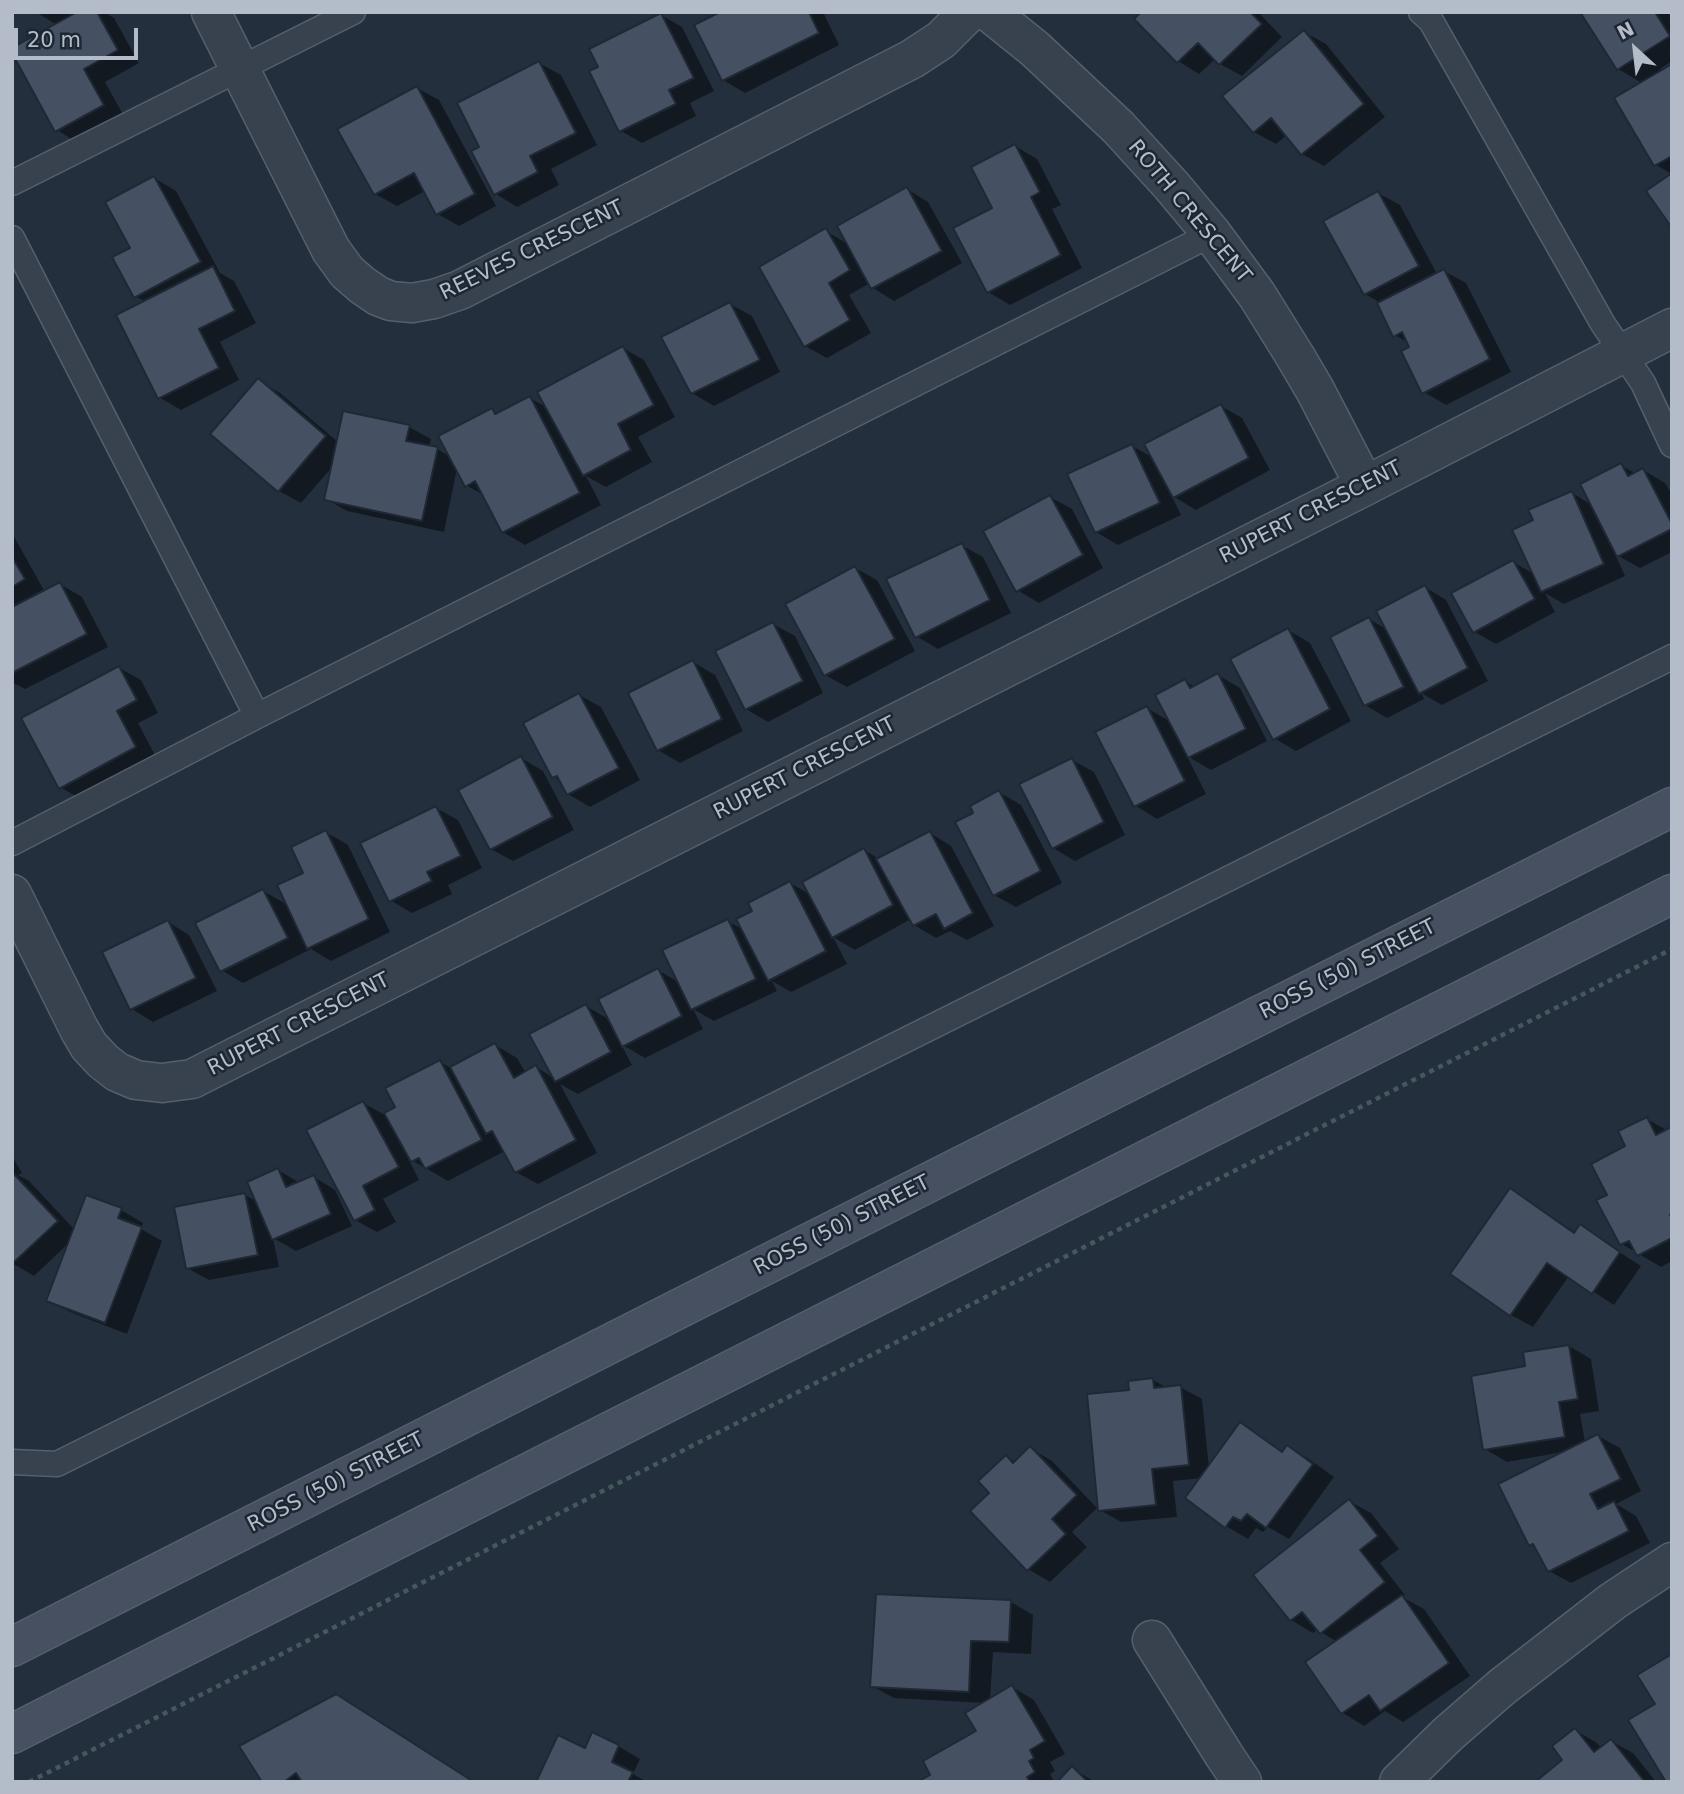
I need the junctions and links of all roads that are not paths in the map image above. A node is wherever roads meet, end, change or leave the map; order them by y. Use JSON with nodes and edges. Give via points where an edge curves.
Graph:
{"nodes":[{"id":1,"x":211,"y":12,"type":"edge"},
{"id":2,"x":353,"y":12,"type":"edge"},
{"id":3,"x":969,"y":12,"type":"edge"},
{"id":4,"x":989,"y":12,"type":"edge"},
{"id":5,"x":1421,"y":12,"type":"edge"},
{"id":6,"x":239,"y":69,"type":"junction"},
{"id":7,"x":12,"y":183,"type":"edge"},
{"id":8,"x":1212,"y":234,"type":"junction"},
{"id":9,"x":12,"y":238,"type":"edge"},
{"id":10,"x":1672,"y":328,"type":"edge"},
{"id":11,"x":1623,"y":353,"type":"junction"},
{"id":12,"x":1672,"y":445,"type":"edge"},
{"id":13,"x":1365,"y":486,"type":"junction"},
{"id":14,"x":1672,"y":657,"type":"edge"},
{"id":15,"x":257,"y":716,"type":"junction"},
{"id":16,"x":1672,"y":807,"type":"edge"},
{"id":17,"x":12,"y":843,"type":"edge"},
{"id":18,"x":12,"y":894,"type":"edge"},
{"id":19,"x":1672,"y":894,"type":"edge"},
{"id":20,"x":12,"y":1462,"type":"edge"},
{"id":21,"x":1672,"y":1562,"type":"edge"},
{"id":22,"x":69,"y":1619,"type":"junction"},
{"id":23,"x":12,"y":1630,"type":"edge"},
{"id":24,"x":1152,"y":1640,"type":"dead end"},
{"id":25,"x":12,"y":1647,"type":"edge"},
{"id":26,"x":12,"y":1734,"type":"edge"},
{"id":27,"x":1242,"y":1782,"type":"edge"},
{"id":28,"x":1399,"y":1782,"type":"edge"}],
"edges":[{"from":1,"to":6,"type":"street","name":"REEVES CRESCENT"},
{"from":2,"to":6,"type":"lane"},
{"from":3,"to":6,"type":"street","name":"REEVES CRESCENT","via":[[941,40],[912,59],[460,290],[412,303],[378,296],[347,272],[331,250]]},
{"from":4,"to":8,"type":"street","name":"ROTH CRESCENT","via":[[1118,127]]},
{"from":5,"to":11,"type":"lane","via":[[1431,22]]},
{"from":6,"to":7,"type":"lane"},
{"from":8,"to":13,"type":"street","name":"ROTH CRESCENT","via":[[1283,336]]},
{"from":8,"to":15,"type":"lane"},
{"from":9,"to":15,"type":"lane"},
{"from":10,"to":11,"type":"street","name":"RUPERT CRESCENT"},
{"from":11,"to":12,"type":"lane","via":[[1643,383]]},
{"from":11,"to":13,"type":"street","name":"RUPERT CRESCENT"},
{"from":13,"to":18,"type":"street","name":"RUPERT CRESCENT","via":[[192,1079],[136,1080],[103,1061],[79,1028]]},
{"from":14,"to":20,"type":"lane","via":[[57,1464]]},
{"from":15,"to":17,"type":"lane"},
{"from":16,"to":22,"type":"street","name":"ROSS (50) STREET"},
{"from":19,"to":26,"type":"street"},
{"from":21,"to":28,"type":"street","via":[[1613,1601],[1502,1687]]},
{"from":22,"to":23,"type":"street"},
{"from":22,"to":25,"type":"street","name":"ROSS (50) STREET"},
{"from":24,"to":27,"type":"street"}]}
